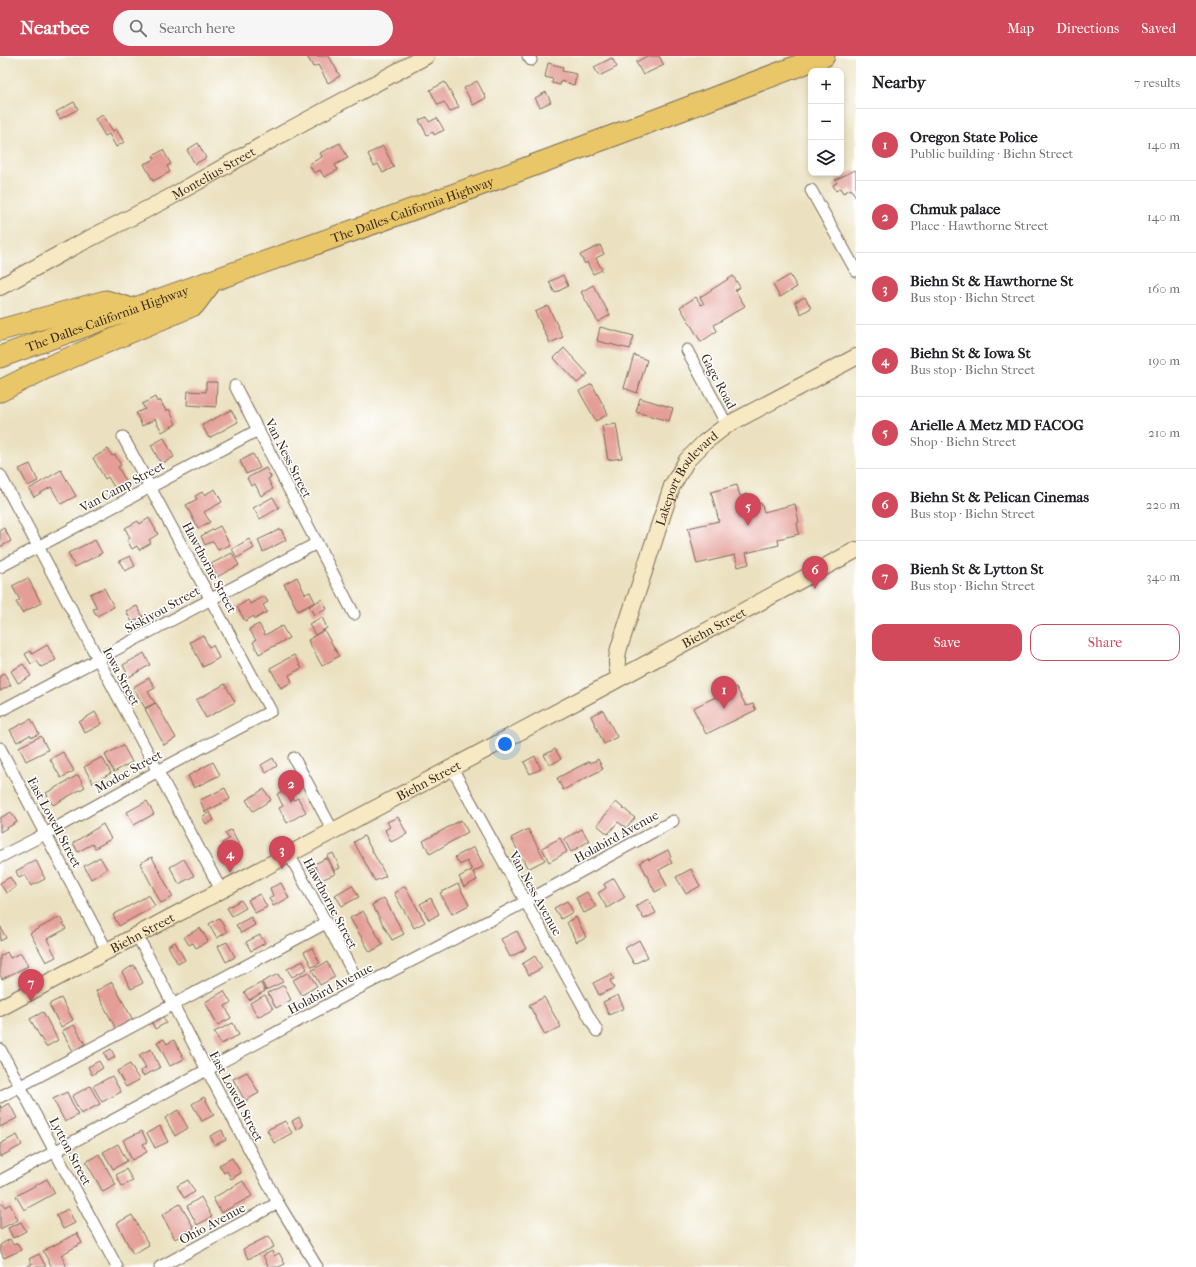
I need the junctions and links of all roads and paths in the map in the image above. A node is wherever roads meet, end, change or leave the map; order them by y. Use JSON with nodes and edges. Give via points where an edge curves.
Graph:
{"nodes":[{"id":1,"x":426,"y":56,"type":"edge"},
{"id":2,"x":824,"y":56,"type":"edge"},
{"id":3,"x":811,"y":190,"type":"dead end"},
{"id":4,"x":856,"y":271,"type":"edge"},
{"id":5,"x":212,"y":281,"type":"junction"},
{"id":6,"x":0,"y":287,"type":"edge"},
{"id":7,"x":132,"y":309,"type":"junction"},
{"id":8,"x":0,"y":330,"type":"edge"},
{"id":9,"x":687,"y":350,"type":"dead end"},
{"id":10,"x":856,"y":357,"type":"edge"},
{"id":11,"x":0,"y":358,"type":"edge"},
{"id":12,"x":235,"y":386,"type":"dead end"},
{"id":13,"x":0,"y":391,"type":"edge"},
{"id":14,"x":727,"y":425,"type":"junction"},
{"id":15,"x":258,"y":430,"type":"junction"},
{"id":16,"x":123,"y":437,"type":"dead end"},
{"id":17,"x":0,"y":475,"type":"edge"},
{"id":18,"x":151,"y":486,"type":"junction"},
{"id":19,"x":317,"y":543,"type":"junction"},
{"id":20,"x":38,"y":546,"type":"junction"},
{"id":21,"x":856,"y":550,"type":"edge"},
{"id":22,"x":0,"y":567,"type":"edge"},
{"id":23,"x":211,"y":598,"type":"junction"},
{"id":24,"x":354,"y":614,"type":"dead end"},
{"id":25,"x":98,"y":660,"type":"junction"},
{"id":26,"x":620,"y":677,"type":"junction"},
{"id":27,"x":0,"y":711,"type":"edge"},
{"id":28,"x":271,"y":711,"type":"joint"},
{"id":29,"x":0,"y":748,"type":"edge"},
{"id":30,"x":294,"y":758,"type":"dead end"},
{"id":31,"x":452,"y":768,"type":"junction"},
{"id":32,"x":158,"y":771,"type":"junction"},
{"id":33,"x":673,"y":821,"type":"dead end"},
{"id":34,"x":333,"y":831,"type":"junction"},
{"id":35,"x":45,"y":834,"type":"junction"},
{"id":36,"x":289,"y":854,"type":"junction"},
{"id":37,"x":0,"y":857,"type":"edge"},
{"id":38,"x":221,"y":890,"type":"junction"},
{"id":39,"x":525,"y":902,"type":"junction"},
{"id":40,"x":326,"y":922,"type":"junction"},
{"id":41,"x":137,"y":935,"type":"junction"},
{"id":42,"x":107,"y":951,"type":"junction"},
{"id":43,"x":361,"y":987,"type":"junction"},
{"id":44,"x":174,"y":1005,"type":"junction"},
{"id":45,"x":0,"y":1008,"type":"edge"},
{"id":46,"x":597,"y":1031,"type":"dead end"},
{"id":47,"x":0,"y":1049,"type":"edge"},
{"id":48,"x":207,"y":1070,"type":"junction"},
{"id":49,"x":20,"y":1086,"type":"junction"},
{"id":50,"x":0,"y":1097,"type":"edge"},
{"id":51,"x":55,"y":1151,"type":"junction"},
{"id":52,"x":0,"y":1181,"type":"edge"},
{"id":53,"x":278,"y":1203,"type":"junction"},
{"id":54,"x":117,"y":1267,"type":"edge"},
{"id":55,"x":160,"y":1267,"type":"edge"},
{"id":56,"x":317,"y":1267,"type":"edge"}],
"edges":[{"from":1,"to":6,"type":"street","name":"Montelius Street","via":[[167,199]]},
{"from":2,"to":5,"type":"highway","name":"The Dalles-California Highway","via":[[564,154]]},
{"from":3,"to":4,"type":"street"},
{"from":5,"to":7,"type":"highway","name":"The Dalles-California Highway"},
{"from":5,"to":13,"type":"highway","via":[[194,305],[46,368]]},
{"from":7,"to":8,"type":"highway","via":[[106,301]]},
{"from":7,"to":11,"type":"highway","name":"The Dalles-California Highway"},
{"from":9,"to":14,"type":"street","name":"Gage Road"},
{"from":10,"to":14,"type":"street","name":"Lakeport Boulevard"},
{"from":12,"to":15,"type":"street","name":"Van Ness Street"},
{"from":14,"to":26,"type":"street","name":"Lakeport Boulevard","via":[[687,460],[672,486],[616,659]]},
{"from":15,"to":18,"type":"street","name":"Van Camp Street"},
{"from":15,"to":19,"type":"street","name":"Van Ness Street"},
{"from":16,"to":18,"type":"street","name":"Hawthorne Street"},
{"from":17,"to":20,"type":"street","name":"Iowa Street"},
{"from":18,"to":20,"type":"street","name":"Van Camp Street"},
{"from":18,"to":23,"type":"street","name":"Hawthorne Street"},
{"from":19,"to":23,"type":"street","name":"Siskiyou Street"},
{"from":19,"to":24,"type":"street"},
{"from":20,"to":22,"type":"street","name":"Van Camp Street"},
{"from":20,"to":25,"type":"street","name":"Iowa Street"},
{"from":21,"to":26,"type":"street","name":"Biehn Street"},
{"from":23,"to":25,"type":"street","name":"Siskiyou Street"},
{"from":23,"to":28,"type":"street","name":"Hawthorne Street"},
{"from":25,"to":27,"type":"street","name":"Siskiyou Street"},
{"from":25,"to":32,"type":"street","name":"Iowa Street"},
{"from":26,"to":31,"type":"street","name":"Biehn Street"},
{"from":28,"to":32,"type":"street","name":"Modoc Street"},
{"from":29,"to":35,"type":"street","name":"East Lowell Street"},
{"from":30,"to":34,"type":"street"},
{"from":31,"to":34,"type":"street","name":"Biehn Street"},
{"from":31,"to":39,"type":"street","name":"Van Ness Avenue"},
{"from":32,"to":35,"type":"street","name":"Modoc Street"},
{"from":32,"to":38,"type":"street","name":"Iowa Street"},
{"from":33,"to":39,"type":"street","name":"Holabird Avenue"},
{"from":34,"to":36,"type":"street","name":"Biehn Street"},
{"from":35,"to":37,"type":"street","name":"Modoc Street"},
{"from":35,"to":42,"type":"street","name":"East Lowell Street"},
{"from":36,"to":38,"type":"street","name":"Biehn Street"},
{"from":36,"to":40,"type":"street","name":"Hawthorne Street"},
{"from":38,"to":41,"type":"street","name":"Biehn Street"},
{"from":39,"to":43,"type":"street","name":"Holabird Avenue"},
{"from":39,"to":46,"type":"street","name":"Van Ness Avenue"},
{"from":40,"to":43,"type":"street","name":"Hawthorne Street"},
{"from":40,"to":44,"type":"street"},
{"from":41,"to":42,"type":"street","name":"Biehn Street"},
{"from":41,"to":44,"type":"street","name":"East Lowell Street"},
{"from":42,"to":45,"type":"street","name":"Biehn Street"},
{"from":43,"to":48,"type":"street","name":"Holabird Avenue"},
{"from":44,"to":48,"type":"street","name":"East Lowell Street"},
{"from":44,"to":49,"type":"street"},
{"from":47,"to":49,"type":"street","name":"Lytton Street"},
{"from":48,"to":51,"type":"street","name":"Holabird Avenue"},
{"from":48,"to":53,"type":"street","name":"East Lowell Street"},
{"from":49,"to":50,"type":"street"},
{"from":49,"to":51,"type":"street","name":"Lytton Street"},
{"from":51,"to":52,"type":"street","name":"Holabird Avenue"},
{"from":51,"to":54,"type":"street","name":"Lytton Street"},
{"from":53,"to":55,"type":"street","name":"Ohio Avenue"},
{"from":53,"to":56,"type":"street","name":"East Lowell Street"}]}
